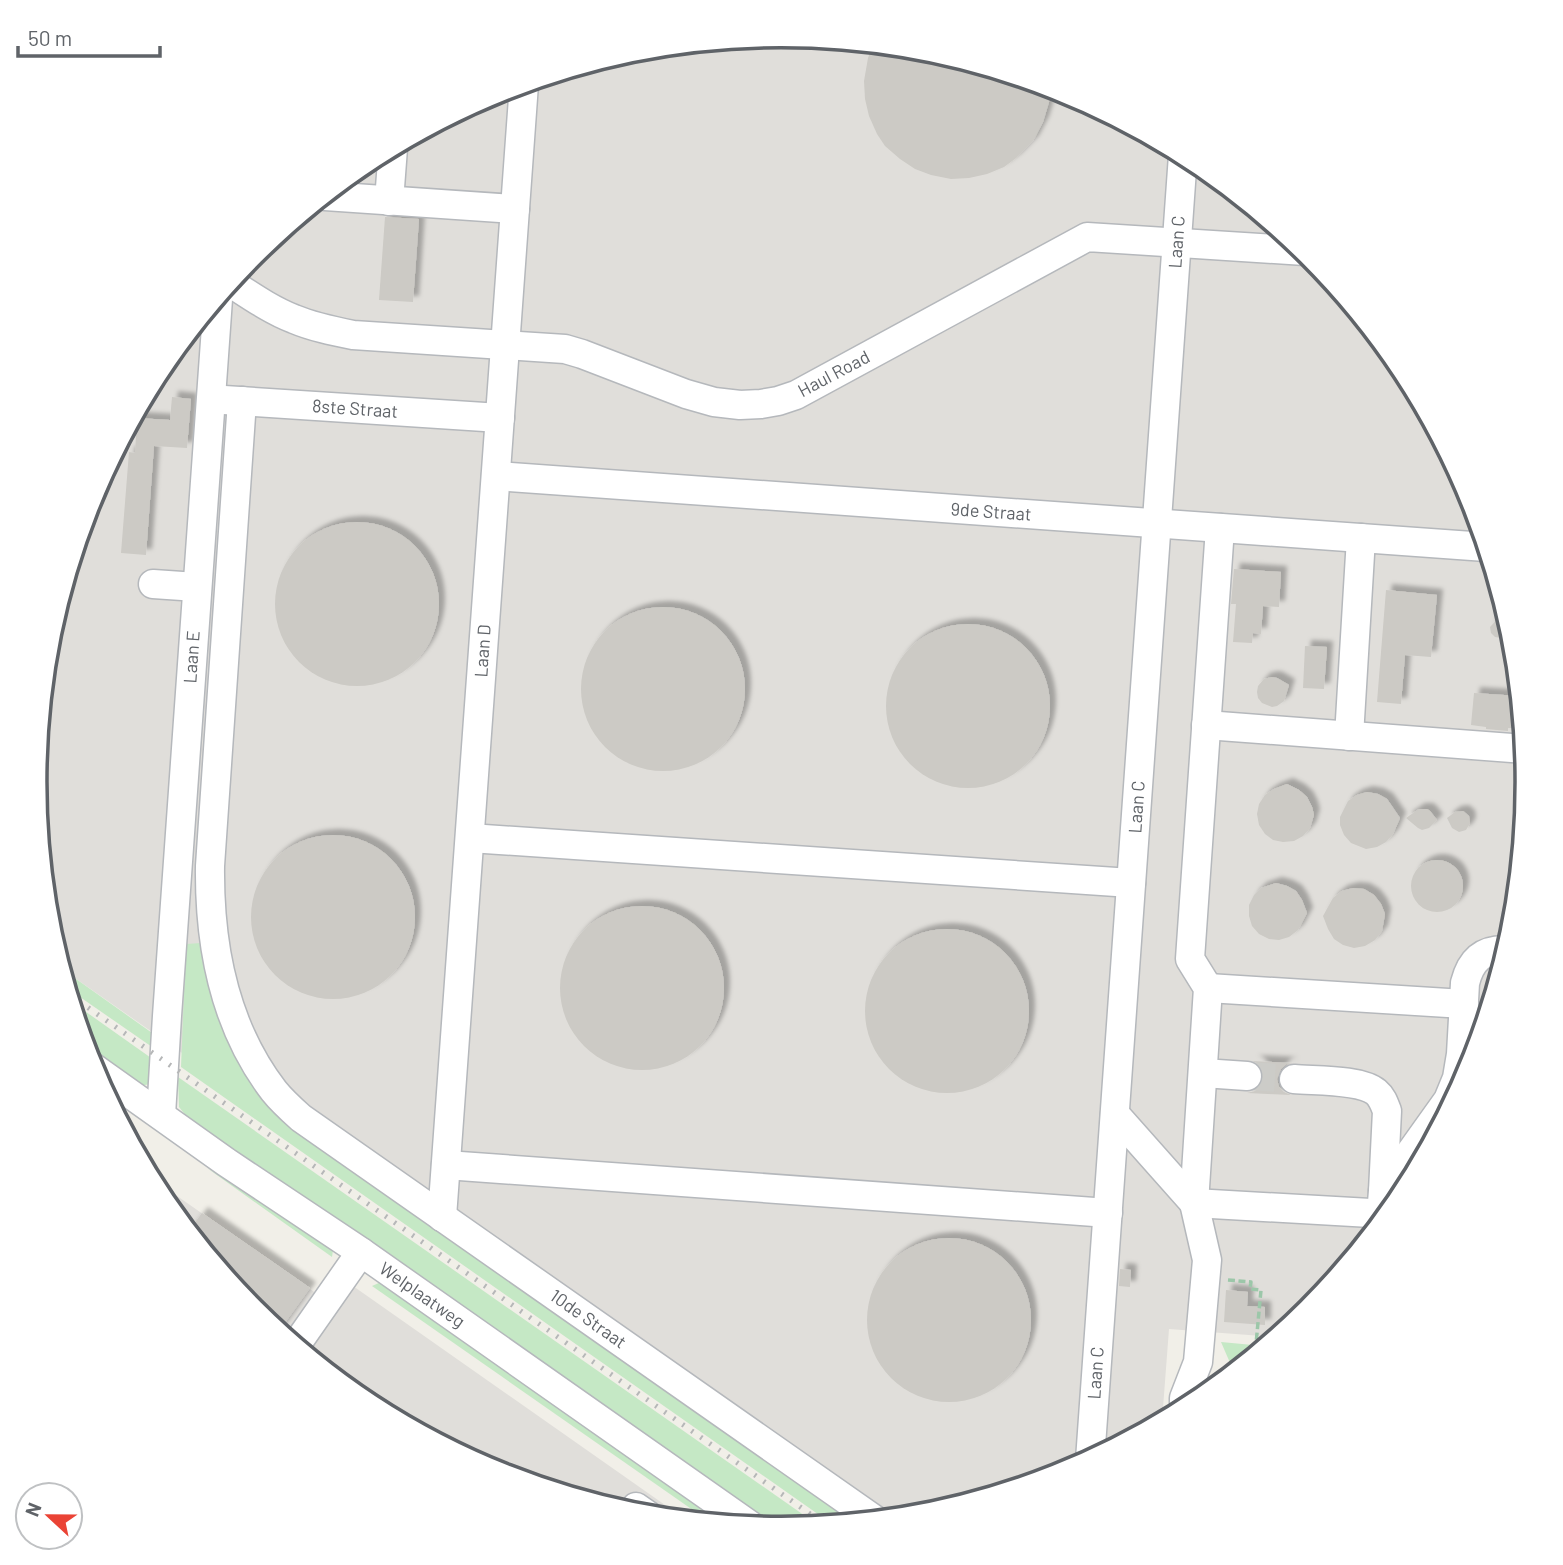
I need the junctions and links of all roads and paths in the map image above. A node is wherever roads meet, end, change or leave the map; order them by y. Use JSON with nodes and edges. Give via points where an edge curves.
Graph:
{"nodes":[{"id":1,"x":523,"y":95,"type":"edge"},
{"id":2,"x":392,"y":161,"type":"edge"},
{"id":3,"x":1182,"y":168,"type":"edge"},
{"id":4,"x":339,"y":197,"type":"edge"},
{"id":5,"x":389,"y":201,"type":"junction"},
{"id":6,"x":515,"y":209,"type":"junction"},
{"id":7,"x":1177,"y":243,"type":"junction"},
{"id":8,"x":1287,"y":250,"type":"edge"},
{"id":9,"x":239,"y":287,"type":"edge"},
{"id":10,"x":217,"y":313,"type":"edge"},
{"id":11,"x":508,"y":345,"type":"junction"},
{"id":12,"x":211,"y":399,"type":"junction"},
{"id":13,"x":242,"y":401,"type":"junction"},
{"id":14,"x":500,"y":418,"type":"junction"},
{"id":15,"x":496,"y":476,"type":"junction"},
{"id":16,"x":1157,"y":524,"type":"junction"},
{"id":17,"x":1220,"y":528,"type":"junction"},
{"id":18,"x":1361,"y":538,"type":"junction"},
{"id":19,"x":1477,"y":546,"type":"edge"},
{"id":20,"x":153,"y":584,"type":"dead end"},
{"id":21,"x":197,"y":587,"type":"junction"},
{"id":22,"x":1206,"y":725,"type":"junction"},
{"id":23,"x":1349,"y":736,"type":"junction"},
{"id":24,"x":1515,"y":748,"type":"edge"},
{"id":25,"x":470,"y":838,"type":"junction"},
{"id":26,"x":1131,"y":883,"type":"junction"},
{"id":27,"x":1497,"y":949,"type":"edge"},
{"id":28,"x":1208,"y":988,"type":"junction"},
{"id":29,"x":1464,"y":1004,"type":"junction"},
{"id":30,"x":1459,"y":1065,"type":"edge"},
{"id":31,"x":1203,"y":1073,"type":"junction"},
{"id":32,"x":1247,"y":1076,"type":"tunnel mouth"},
{"id":33,"x":1294,"y":1079,"type":"tunnel mouth"},
{"id":34,"x":113,"y":1084,"type":"edge"},
{"id":35,"x":1115,"y":1114,"type":"junction"},
{"id":36,"x":161,"y":1115,"type":"junction"},
{"id":37,"x":446,"y":1165,"type":"junction"},
{"id":38,"x":1384,"y":1201,"type":"edge"},
{"id":39,"x":1194,"y":1203,"type":"junction"},
{"id":40,"x":1381,"y":1206,"type":"edge"},
{"id":41,"x":1108,"y":1213,"type":"junction"},
{"id":42,"x":442,"y":1217,"type":"junction"},
{"id":43,"x":361,"y":1252,"type":"junction"},
{"id":44,"x":1205,"y":1278,"type":"junction"},
{"id":45,"x":301,"y":1338,"type":"edge"},
{"id":46,"x":1256,"y":1343,"type":"edge"},
{"id":47,"x":1187,"y":1394,"type":"edge"},
{"id":48,"x":1091,"y":1448,"type":"edge"},
{"id":49,"x":863,"y":1512,"type":"edge"},
{"id":50,"x":735,"y":1515,"type":"edge"}],
"edges":[{"from":1,"to":6,"type":"street","name":"Laan D"},
{"from":2,"to":5,"type":"street"},
{"from":3,"to":7,"type":"street","name":"Laan C"},
{"from":4,"to":5,"type":"street"},
{"from":5,"to":6,"type":"street"},
{"from":6,"to":11,"type":"street","name":"Laan D"},
{"from":7,"to":8,"type":"street","name":"Haul Road"},
{"from":7,"to":11,"type":"street","name":"Haul Road","via":[[1087,236],[796,395],[761,404],[714,402],[565,349]]},
{"from":7,"to":16,"type":"street","name":"Laan C"},
{"from":9,"to":11,"type":"street","name":"Haul Road","via":[[293,319],[332,331]]},
{"from":10,"to":12,"type":"street","name":"Laan E"},
{"from":11,"to":14,"type":"street","name":"Laan D"},
{"from":12,"to":13,"type":"street","name":"8ste Straat"},
{"from":12,"to":21,"type":"street","name":"Laan E"},
{"from":13,"to":14,"type":"street","name":"8ste Straat"},
{"from":13,"to":42,"type":"street","name":"10de Straat","via":[[209,897],[224,993],[235,1025],[276,1094],[301,1118]]},
{"from":14,"to":15,"type":"street","name":"Laan D"},
{"from":15,"to":16,"type":"street","name":"9de Straat"},
{"from":15,"to":25,"type":"street","name":"Laan D"},
{"from":16,"to":17,"type":"street","name":"9de Straat"},
{"from":16,"to":26,"type":"street","name":"Laan C"},
{"from":17,"to":18,"type":"street","name":"9de Straat"},
{"from":17,"to":22,"type":"street"},
{"from":18,"to":19,"type":"street","name":"9de Straat"},
{"from":18,"to":23,"type":"street"},
{"from":20,"to":21,"type":"street"},
{"from":21,"to":36,"type":"street","name":"Laan E"},
{"from":22,"to":23,"type":"street"},
{"from":22,"to":28,"type":"street","via":[[1191,959]]},
{"from":23,"to":24,"type":"street"},
{"from":25,"to":26,"type":"street"},
{"from":25,"to":37,"type":"street","name":"Laan D"},
{"from":26,"to":35,"type":"street","name":"Laan C"},
{"from":27,"to":29,"type":"street","via":[[1477,959],[1467,974]]},
{"from":28,"to":29,"type":"street"},
{"from":28,"to":31,"type":"street"},
{"from":29,"to":30,"type":"street"},
{"from":31,"to":32,"type":"street"},
{"from":31,"to":39,"type":"street"},
{"from":33,"to":38,"type":"street","via":[[1358,1083],[1384,1101],[1388,1122]]},
{"from":34,"to":36,"type":"street","name":"Welplaatweg"},
{"from":35,"to":39,"type":"street"},
{"from":35,"to":41,"type":"street","name":"Laan C"},
{"from":36,"to":43,"type":"street","name":"Welplaatweg"},
{"from":37,"to":41,"type":"street"},
{"from":37,"to":42,"type":"street","name":"Laan D"},
{"from":39,"to":40,"type":"street"},
{"from":39,"to":44,"type":"street","via":[[1207,1260]]},
{"from":41,"to":48,"type":"street","name":"Laan C"},
{"from":42,"to":49,"type":"street","name":"10de Straat"},
{"from":43,"to":45,"type":"street"},
{"from":43,"to":50,"type":"street","name":"Welplaatweg"},
{"from":44,"to":46,"type":"path","via":[[1251,1282],[1250,1289],[1261,1290]]},
{"from":44,"to":47,"type":"street","via":[[1198,1362]]}]}
